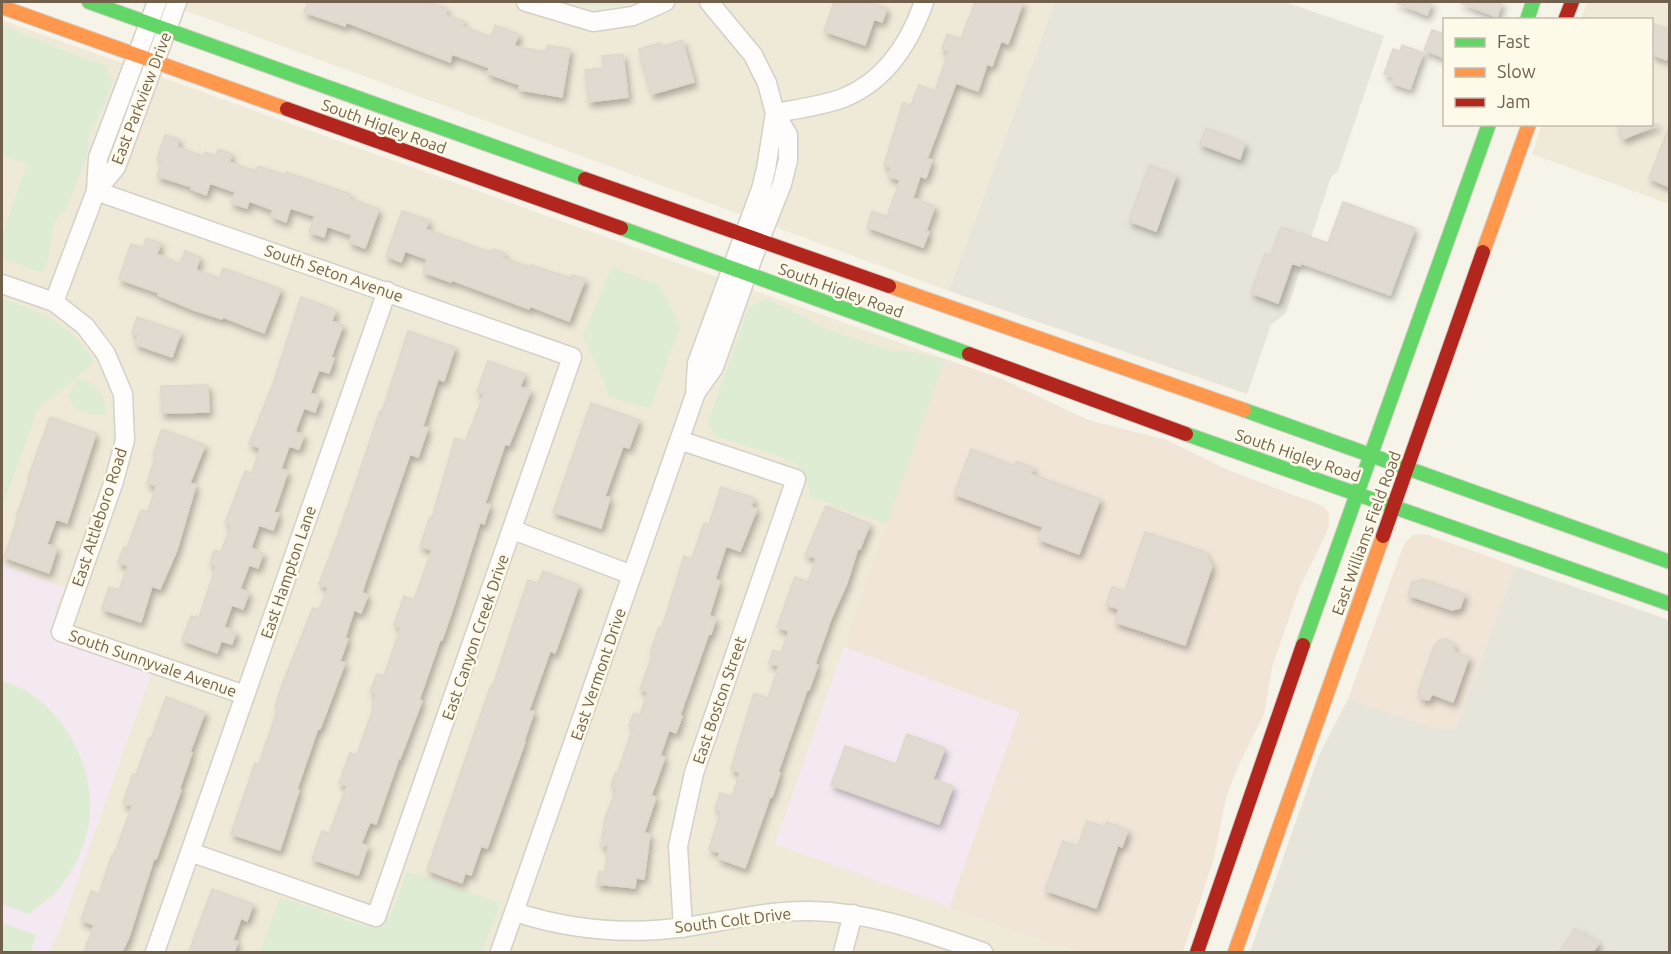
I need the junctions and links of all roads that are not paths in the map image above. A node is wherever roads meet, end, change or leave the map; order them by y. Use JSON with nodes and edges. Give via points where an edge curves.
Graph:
{"nodes":[{"id":1,"x":89,"y":2,"type":"edge"},
{"id":2,"x":157,"y":2,"type":"edge"},
{"id":3,"x":177,"y":2,"type":"edge"},
{"id":4,"x":526,"y":2,"type":"edge"},
{"id":5,"x":665,"y":2,"type":"edge"},
{"id":6,"x":709,"y":2,"type":"edge"},
{"id":7,"x":924,"y":2,"type":"edge"},
{"id":8,"x":1533,"y":2,"type":"edge"},
{"id":9,"x":1572,"y":2,"type":"edge"},
{"id":10,"x":2,"y":7,"type":"edge"},
{"id":11,"x":1528,"y":18,"type":"edge"},
{"id":12,"x":1566,"y":18,"type":"edge"},
{"id":13,"x":149,"y":22,"type":"junction"},
{"id":14,"x":167,"y":29,"type":"junction"},
{"id":15,"x":136,"y":55,"type":"junction"},
{"id":16,"x":155,"y":62,"type":"junction"},
{"id":17,"x":775,"y":113,"type":"junction"},
{"id":18,"x":1488,"y":126,"type":"edge"},
{"id":19,"x":1527,"y":126,"type":"edge"},
{"id":20,"x":96,"y":190,"type":"junction"},
{"id":21,"x":752,"y":238,"type":"junction"},
{"id":22,"x":739,"y":270,"type":"junction"},
{"id":23,"x":2,"y":284,"type":"edge"},
{"id":24,"x":387,"y":291,"type":"junction"},
{"id":25,"x":54,"y":302,"type":"junction"},
{"id":26,"x":572,"y":357,"type":"joint"},
{"id":27,"x":679,"y":440,"type":"junction"},
{"id":28,"x":1370,"y":455,"type":"junction"},
{"id":29,"x":1407,"y":468,"type":"junction"},
{"id":30,"x":1356,"y":493,"type":"junction"},
{"id":31,"x":1393,"y":506,"type":"junction"},
{"id":32,"x":513,"y":530,"type":"junction"},
{"id":33,"x":1670,"y":562,"type":"edge"},
{"id":34,"x":632,"y":574,"type":"junction"},
{"id":35,"x":1670,"y":604,"type":"edge"},
{"id":36,"x":60,"y":632,"type":"joint"},
{"id":37,"x":245,"y":695,"type":"junction"},
{"id":38,"x":190,"y":852,"type":"junction"},
{"id":39,"x":515,"y":912,"type":"junction"},
{"id":40,"x":853,"y":914,"type":"junction"},
{"id":41,"x":683,"y":928,"type":"junction"},
{"id":42,"x":155,"y":952,"type":"edge"},
{"id":43,"x":500,"y":952,"type":"edge"},
{"id":44,"x":843,"y":952,"type":"edge"},
{"id":45,"x":983,"y":952,"type":"edge"},
{"id":46,"x":1197,"y":952,"type":"edge"},
{"id":47,"x":1235,"y":952,"type":"edge"}],
"edges":[{"from":1,"to":13,"type":"main road","name":"South Higley Road"},
{"from":2,"to":13,"type":"street","name":"East Parkview Drive"},
{"from":3,"to":14,"type":"street","name":"East Parkview Drive"},
{"from":4,"to":5,"type":"street","via":[[593,22],[633,16]]},
{"from":6,"to":17,"type":"street","name":"East Vermont Drive","via":[[753,55],[767,83]]},
{"from":7,"to":17,"type":"street","via":[[896,59],[870,82],[844,98]]},
{"from":8,"to":11,"type":"main road"},
{"from":9,"to":12,"type":"main road"},
{"from":10,"to":15,"type":"main road","name":"South Higley Road"},
{"from":13,"to":14,"type":"main road","name":"South Higley Road"},
{"from":13,"to":15,"type":"street","name":"East Parkview Drive"},
{"from":14,"to":16,"type":"street","name":"East Parkview Drive"},
{"from":14,"to":21,"type":"main road","name":"South Higley Road"},
{"from":15,"to":16,"type":"main road","name":"South Higley Road"},
{"from":15,"to":20,"type":"street","name":"East Parkview Drive","via":[[98,158]]},
{"from":16,"to":20,"type":"street","name":"East Parkview Drive","via":[[116,167]]},
{"from":16,"to":22,"type":"main road","name":"South Higley Road"},
{"from":17,"to":21,"type":"street","name":"East Vermont Drive","via":[[788,135],[788,160],[782,184]]},
{"from":18,"to":28,"type":"main road","name":"East Williams Field Road"},
{"from":19,"to":29,"type":"main road","name":"East Williams Field Road"},
{"from":20,"to":24,"type":"street","name":"South Seton Avenue"},
{"from":20,"to":25,"type":"street","name":"East Parkview Drive"},
{"from":21,"to":22,"type":"street","name":"East Vermont Drive"},
{"from":21,"to":28,"type":"main road","name":"South Higley Road","via":[[982,324]]},
{"from":22,"to":27,"type":"street","name":"East Vermont Drive","via":[[697,363],[695,395]]},
{"from":22,"to":30,"type":"main road","name":"South Higley Road","via":[[977,352]]},
{"from":23,"to":25,"type":"street","name":"East Attleboro Road"},
{"from":24,"to":26,"type":"street","name":"South Seton Avenue"},
{"from":24,"to":37,"type":"street","name":"East Hampton Lane"},
{"from":25,"to":36,"type":"street","name":"East Attleboro Road","via":[[85,326],[106,354],[123,394],[125,440]]},
{"from":26,"to":32,"type":"street","name":"East Canyon Creek Drive"},
{"from":27,"to":34,"type":"street","name":"East Vermont Drive"},
{"from":27,"to":41,"type":"street","name":"East Boston Street","via":[[796,479],[694,773],[678,846]]},
{"from":28,"to":29,"type":"main road","name":"South Higley Road"},
{"from":28,"to":30,"type":"main road","name":"East Williams Field Road"},
{"from":29,"to":31,"type":"main road","name":"East Williams Field Road"},
{"from":29,"to":33,"type":"main road","name":"South Higley Road"},
{"from":30,"to":31,"type":"main road","name":"South Higley Road"},
{"from":30,"to":46,"type":"main road","name":"East Williams Field Road"},
{"from":31,"to":35,"type":"main road","name":"South Higley Road"},
{"from":31,"to":47,"type":"main road","name":"East Williams Field Road"},
{"from":32,"to":34,"type":"street"},
{"from":32,"to":38,"type":"street","name":"East Canyon Creek Drive","via":[[376,917]]},
{"from":34,"to":39,"type":"street","name":"East Vermont Drive"},
{"from":36,"to":37,"type":"street","name":"South Sunnyvale Avenue"},
{"from":37,"to":38,"type":"street","name":"East Hampton Lane"},
{"from":38,"to":42,"type":"street","name":"East Hampton Lane"},
{"from":39,"to":41,"type":"street","name":"South Colt Drive","via":[[549,923],[613,932]]},
{"from":39,"to":43,"type":"street","name":"East Vermont Drive"},
{"from":40,"to":41,"type":"street","name":"South Colt Drive","via":[[764,914]]},
{"from":40,"to":44,"type":"street"},
{"from":40,"to":45,"type":"street","name":"South Colt Drive","via":[[921,930]]}]}
